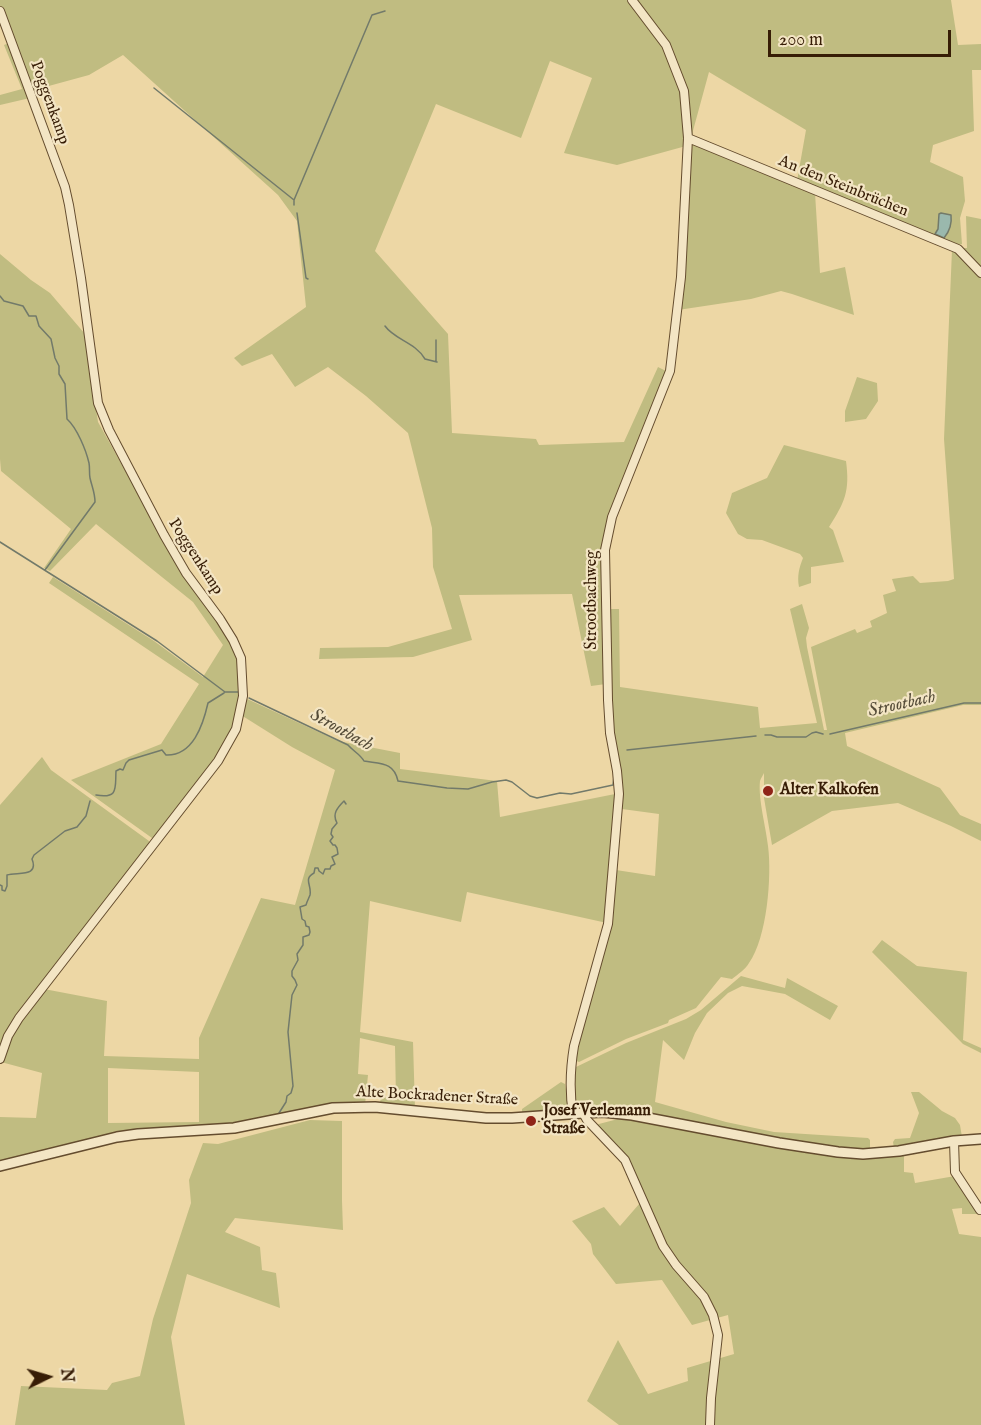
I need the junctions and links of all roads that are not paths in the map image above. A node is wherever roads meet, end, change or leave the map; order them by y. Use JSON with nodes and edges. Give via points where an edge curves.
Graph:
{"nodes":[{"id":1,"x":632,"y":0,"type":"edge"},
{"id":2,"x":0,"y":11,"type":"edge"},
{"id":3,"x":688,"y":138,"type":"junction"},
{"id":4,"x":981,"y":273,"type":"edge"},
{"id":5,"x":0,"y":1059,"type":"edge"},
{"id":6,"x":578,"y":1113,"type":"junction"},
{"id":7,"x":981,"y":1139,"type":"edge"},
{"id":8,"x":954,"y":1142,"type":"junction"},
{"id":9,"x":0,"y":1166,"type":"edge"},
{"id":10,"x":980,"y":1210,"type":"edge"},
{"id":11,"x":710,"y":1425,"type":"edge"}],
"edges":[{"from":1,"to":3,"type":"street","name":"Strootbachweg","via":[[666,45],[684,91]]},
{"from":2,"to":5,"type":"street","name":"Poggenkamp","via":[[69,205],[98,403],[164,535],[233,640],[241,658],[243,696],[236,729],[218,761],[19,1018]]},
{"from":3,"to":4,"type":"street","name":"An den Steinbrüchen","via":[[958,249]]},
{"from":3,"to":6,"type":"street","name":"Strootbachweg","via":[[681,278],[670,371],[612,516],[605,550],[608,700],[619,794],[608,924],[570,1067],[570,1093]]},
{"from":6,"to":8,"type":"street","name":"Alte Bockradener Straße","via":[[652,1118],[778,1143],[863,1154]]},
{"from":6,"to":9,"type":"street","name":"Alte Bockradener Straße","via":[[486,1118],[375,1107],[333,1108],[234,1128],[117,1137]]},
{"from":6,"to":11,"type":"street","via":[[625,1160],[663,1246],[704,1297],[713,1315],[718,1335]]},
{"from":7,"to":8,"type":"street","name":"Alte Bockradener Straße"},
{"from":8,"to":10,"type":"street","via":[[955,1172]]}]}
